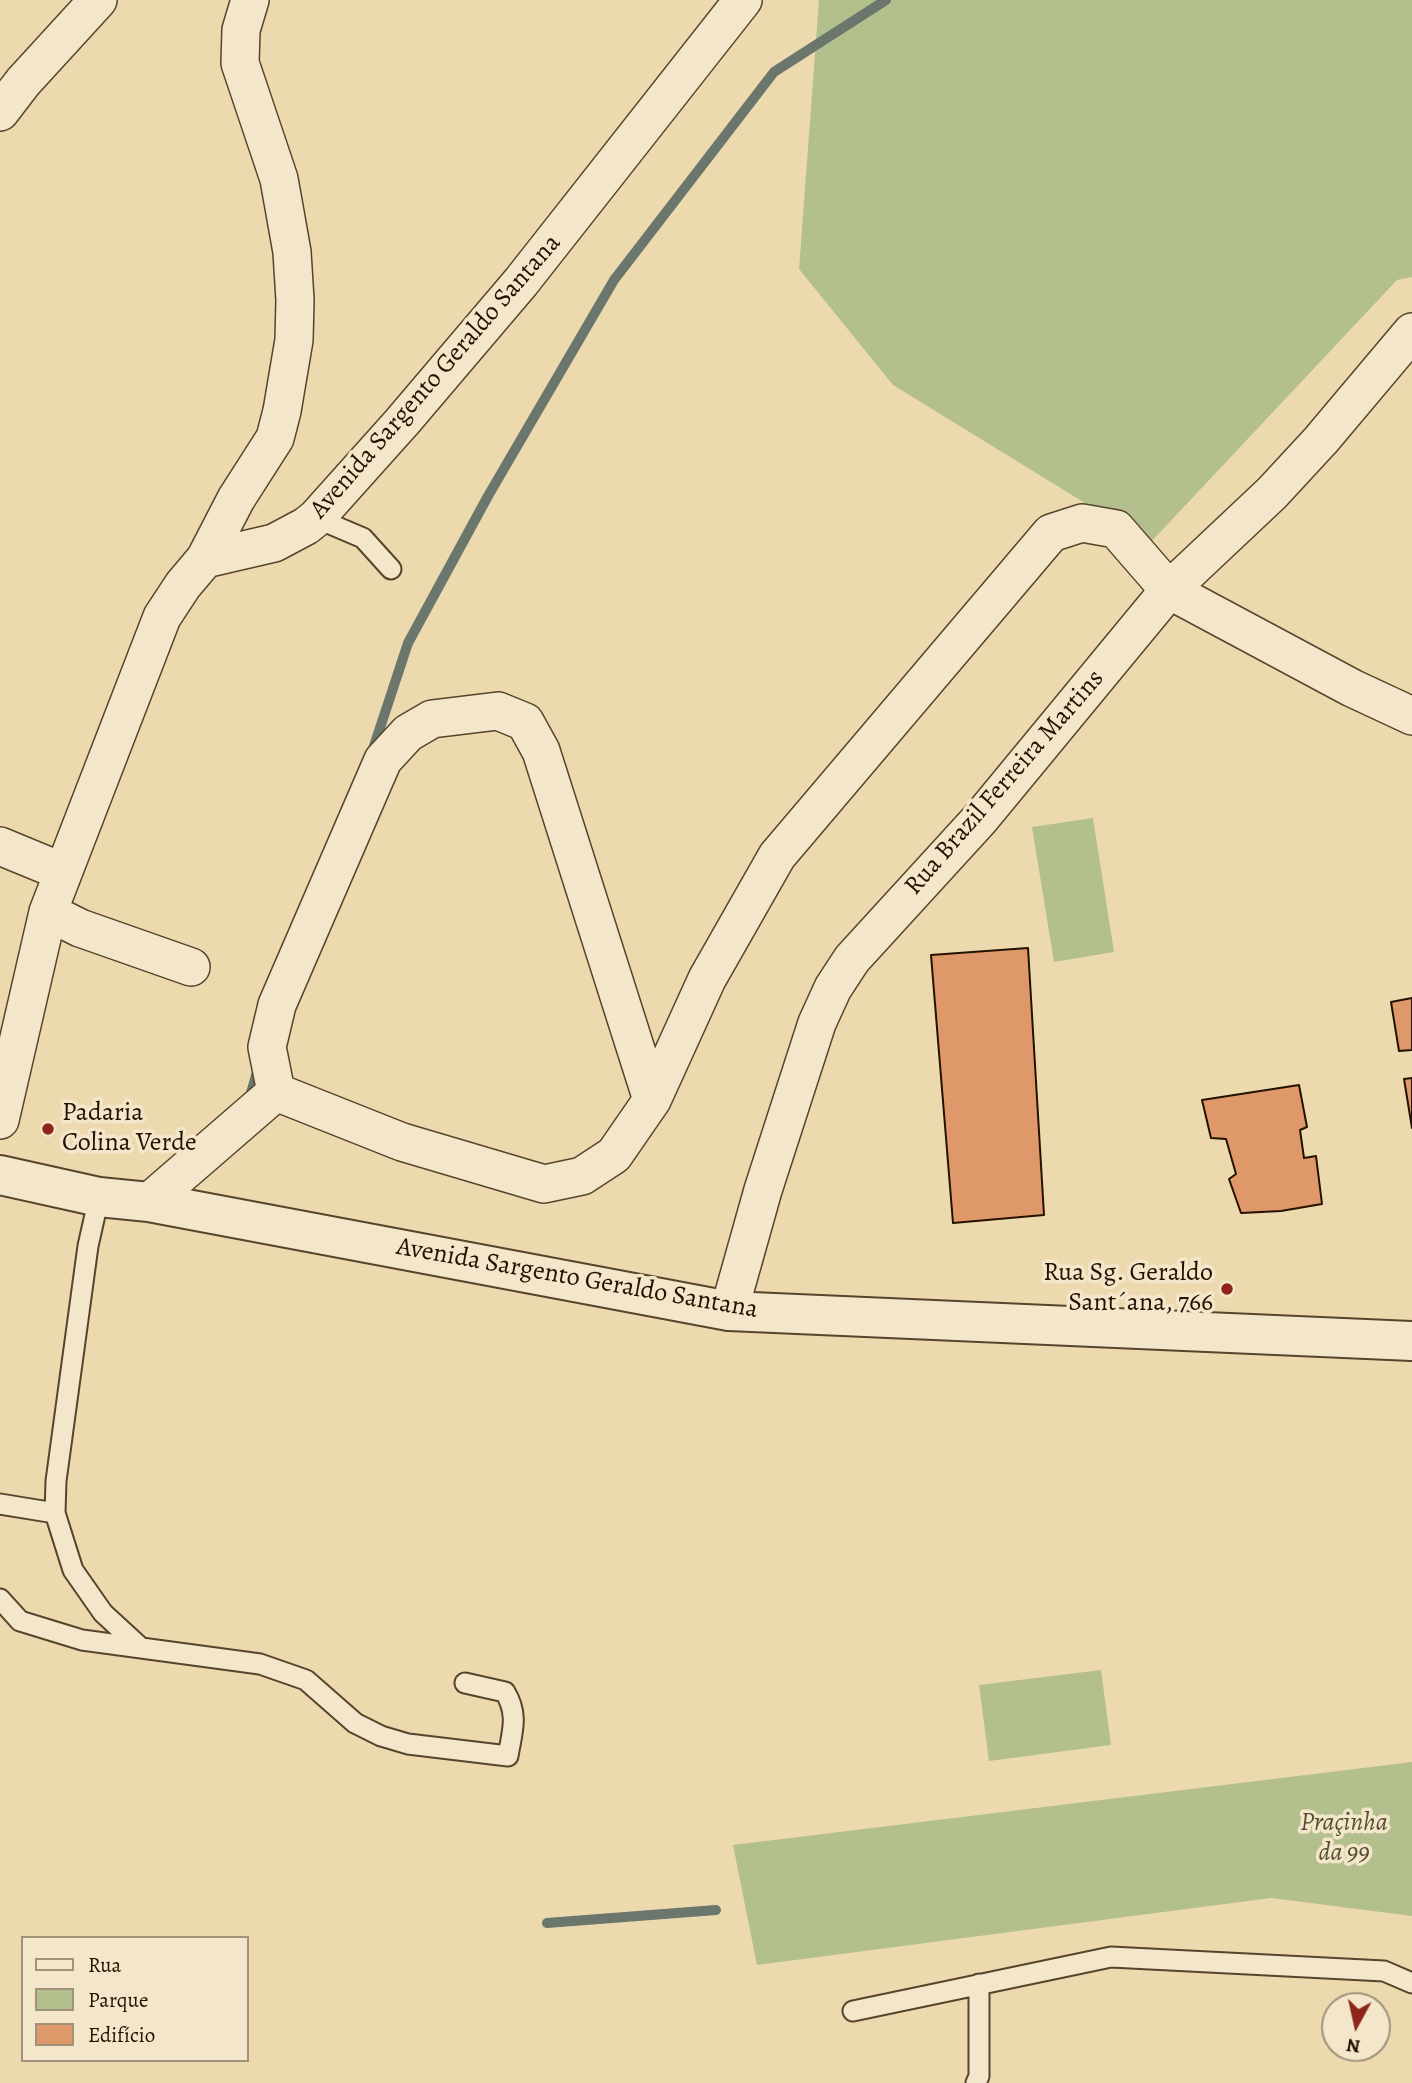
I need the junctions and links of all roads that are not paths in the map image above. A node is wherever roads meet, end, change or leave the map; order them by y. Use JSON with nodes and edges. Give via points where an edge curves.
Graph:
{"nodes":[{"id":1,"x":98,"y":0,"type":"edge"},
{"id":2,"x":250,"y":0,"type":"edge"},
{"id":3,"x":743,"y":0,"type":"edge"},
{"id":4,"x":0,"y":112,"type":"edge"},
{"id":5,"x":1412,"y":332,"type":"edge"},
{"id":6,"x":316,"y":518,"type":"junction"},
{"id":7,"x":205,"y":559,"type":"junction"},
{"id":8,"x":391,"y":569,"type":"dead end"},
{"id":9,"x":1169,"y":590,"type":"junction"},
{"id":10,"x":1412,"y":716,"type":"edge"},
{"id":11,"x":0,"y":846,"type":"edge"},
{"id":12,"x":63,"y":872,"type":"junction"},
{"id":13,"x":48,"y":912,"type":"junction"},
{"id":14,"x":191,"y":967,"type":"dead end"},
{"id":15,"x":276,"y":1092,"type":"junction"},
{"id":16,"x":652,"y":1100,"type":"junction"},
{"id":17,"x":0,"y":1120,"type":"edge"},
{"id":18,"x":0,"y":1175,"type":"edge"},
{"id":19,"x":99,"y":1197,"type":"junction"},
{"id":20,"x":149,"y":1202,"type":"junction"},
{"id":21,"x":729,"y":1311,"type":"junction"},
{"id":22,"x":1412,"y":1341,"type":"edge"},
{"id":23,"x":0,"y":1504,"type":"edge"},
{"id":24,"x":55,"y":1513,"type":"junction"},
{"id":25,"x":0,"y":1599,"type":"edge"},
{"id":26,"x":140,"y":1647,"type":"junction"},
{"id":27,"x":465,"y":1683,"type":"dead end"},
{"id":28,"x":1412,"y":1983,"type":"edge"},
{"id":29,"x":979,"y":1984,"type":"junction"},
{"id":30,"x":853,"y":2011,"type":"dead end"},
{"id":31,"x":976,"y":2083,"type":"edge"}],
"edges":[{"from":1,"to":4,"type":"street"},
{"from":2,"to":7,"type":"street","via":[[241,30],[240,63],[279,179],[292,252],[294,340],[275,438]]},
{"from":3,"to":6,"type":"street","name":"Avenida Sargento Geraldo Santana","via":[[521,282]]},
{"from":5,"to":9,"type":"street","name":"Rua Brazil Ferreira Martins","via":[[1272,493]]},
{"from":6,"to":7,"type":"street","name":"Avenida Sargento Geraldo Santana","via":[[275,543]]},
{"from":6,"to":8,"type":"lane","via":[[363,538]]},
{"from":7,"to":12,"type":"street","via":[[162,617]]},
{"from":9,"to":10,"type":"street"},
{"from":9,"to":16,"type":"street","via":[[1116,529],[1082,523],[1051,533],[777,856],[707,979]]},
{"from":9,"to":21,"type":"street","name":"Rua Brazil Ferreira Martins","via":[[980,819],[852,959],[833,988],[813,1036]]},
{"from":11,"to":12,"type":"street"},
{"from":12,"to":13,"type":"street"},
{"from":13,"to":14,"type":"street"},
{"from":13,"to":17,"type":"street"},
{"from":15,"to":16,"type":"street","via":[[402,1142],[544,1184],[582,1176],[614,1155]]},
{"from":15,"to":16,"type":"street","via":[[267,1046],[277,1005],[383,760],[408,733],[432,719],[498,711],[525,722],[541,751]]},
{"from":15,"to":20,"type":"street"},
{"from":18,"to":19,"type":"street","name":"Avenida Sargento Geraldo Santana"},
{"from":19,"to":20,"type":"street","name":"Avenida Sargento Geraldo Santana"},
{"from":19,"to":24,"type":"lane","via":[[86,1258]]},
{"from":20,"to":21,"type":"street","name":"Avenida Sargento Geraldo Santana"},
{"from":21,"to":22,"type":"street","name":"Avenida Sargento Geraldo Santana"},
{"from":23,"to":24,"type":"lane"},
{"from":24,"to":26,"type":"lane","via":[[73,1570],[103,1613]]},
{"from":25,"to":26,"type":"lane","via":[[20,1621],[82,1640]]},
{"from":26,"to":27,"type":"lane","via":[[260,1664],[306,1680],[355,1723],[381,1736],[408,1744],[508,1756],[515,1718],[512,1703],[505,1692]]},
{"from":28,"to":29,"type":"lane","via":[[1384,1971],[1111,1956]]},
{"from":29,"to":30,"type":"lane"},
{"from":29,"to":31,"type":"lane"}]}
